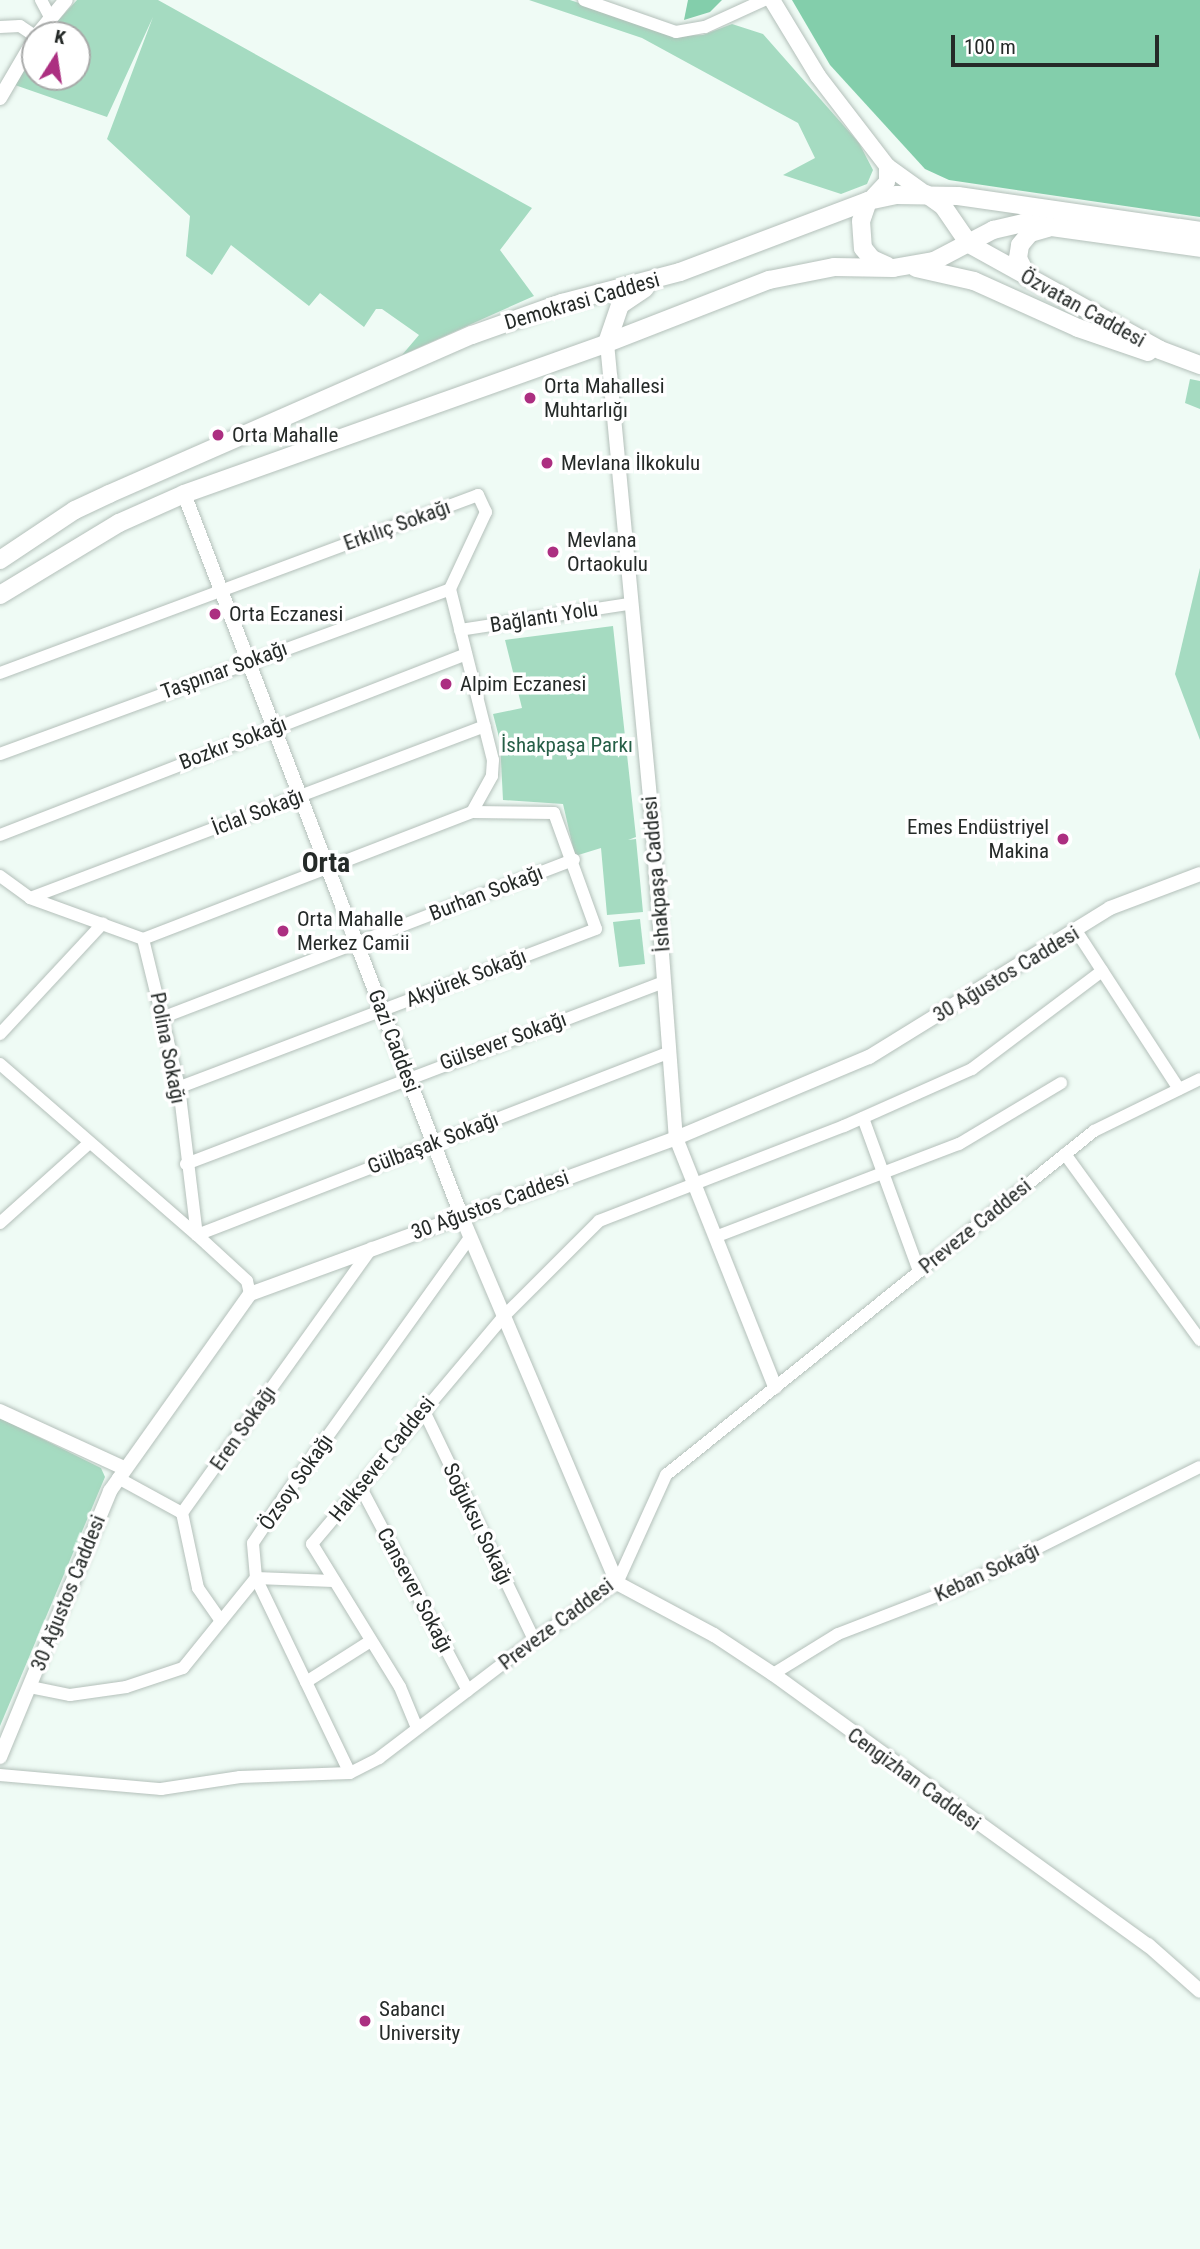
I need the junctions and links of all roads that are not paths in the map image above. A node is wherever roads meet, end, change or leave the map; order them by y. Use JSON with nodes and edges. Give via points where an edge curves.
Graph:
{"nodes":[{"id":1,"x":41,"y":0,"type":"edge"},
{"id":2,"x":66,"y":0,"type":"edge"},
{"id":3,"x":584,"y":0,"type":"edge"},
{"id":4,"x":764,"y":0,"type":"edge"},
{"id":5,"x":772,"y":0,"type":"edge"},
{"id":6,"x":49,"y":15,"type":"junction"},
{"id":7,"x":45,"y":21,"type":"edge"},
{"id":8,"x":0,"y":27,"type":"edge"},
{"id":9,"x":21,"y":27,"type":"edge"},
{"id":10,"x":21,"y":62,"type":"edge"},
{"id":11,"x":0,"y":98,"type":"edge"},
{"id":12,"x":887,"y":166,"type":"junction"},
{"id":13,"x":926,"y":194,"type":"junction"},
{"id":14,"x":868,"y":201,"type":"junction"},
{"id":15,"x":951,"y":221,"type":"junction"},
{"id":16,"x":1053,"y":226,"type":"junction"},
{"id":17,"x":1200,"y":232,"type":"edge"},
{"id":18,"x":969,"y":244,"type":"junction"},
{"id":19,"x":1200,"y":248,"type":"edge"},
{"id":20,"x":934,"y":261,"type":"junction"},
{"id":21,"x":900,"y":267,"type":"junction"},
{"id":22,"x":680,"y":272,"type":"junction"},
{"id":23,"x":1028,"y":278,"type":"junction"},
{"id":24,"x":607,"y":343,"type":"junction"},
{"id":25,"x":1182,"y":360,"type":"junction"},
{"id":26,"x":1200,"y":365,"type":"edge"},
{"id":27,"x":140,"y":482,"type":"junction"},
{"id":28,"x":184,"y":494,"type":"junction"},
{"id":29,"x":0,"y":558,"type":"edge"},
{"id":30,"x":450,"y":589,"type":"junction"},
{"id":31,"x":221,"y":590,"type":"junction"},
{"id":32,"x":0,"y":595,"type":"edge"},
{"id":33,"x":628,"y":604,"type":"junction"},
{"id":34,"x":460,"y":630,"type":"junction"},
{"id":35,"x":466,"y":654,"type":"junction"},
{"id":36,"x":248,"y":660,"type":"junction"},
{"id":37,"x":0,"y":673,"type":"edge"},
{"id":38,"x":485,"y":726,"type":"junction"},
{"id":39,"x":274,"y":727,"type":"junction"},
{"id":40,"x":0,"y":754,"type":"edge"},
{"id":41,"x":300,"y":796,"type":"junction"},
{"id":42,"x":472,"y":812,"type":"junction"},
{"id":43,"x":0,"y":835,"type":"edge"},
{"id":44,"x":574,"y":860,"type":"junction"},
{"id":45,"x":328,"y":868,"type":"junction"},
{"id":46,"x":1200,"y":874,"type":"edge"},
{"id":47,"x":0,"y":876,"type":"edge"},
{"id":48,"x":30,"y":898,"type":"junction"},
{"id":49,"x":103,"y":923,"type":"junction"},
{"id":50,"x":1077,"y":932,"type":"junction"},
{"id":51,"x":144,"y":939,"type":"junction"},
{"id":52,"x":356,"y":942,"type":"junction"},
{"id":53,"x":1102,"y":971,"type":"junction"},
{"id":54,"x":664,"y":982,"type":"junction"},
{"id":55,"x":382,"y":1010,"type":"junction"},
{"id":56,"x":164,"y":1017,"type":"junction"},
{"id":57,"x":0,"y":1034,"type":"edge"},
{"id":58,"x":670,"y":1052,"type":"junction"},
{"id":59,"x":0,"y":1064,"type":"edge"},
{"id":60,"x":407,"y":1076,"type":"junction"},
{"id":61,"x":1200,"y":1079,"type":"edge"},
{"id":62,"x":1061,"y":1083,"type":"dead end"},
{"id":63,"x":179,"y":1087,"type":"junction"},
{"id":64,"x":1179,"y":1089,"type":"junction"},
{"id":65,"x":863,"y":1118,"type":"junction"},
{"id":66,"x":676,"y":1138,"type":"junction"},
{"id":67,"x":433,"y":1142,"type":"junction"},
{"id":68,"x":88,"y":1144,"type":"junction"},
{"id":69,"x":1065,"y":1154,"type":"junction"},
{"id":70,"x":186,"y":1164,"type":"junction"},
{"id":71,"x":884,"y":1173,"type":"junction"},
{"id":72,"x":695,"y":1183,"type":"junction"},
{"id":73,"x":461,"y":1215,"type":"junction"},
{"id":74,"x":0,"y":1223,"type":"edge"},
{"id":75,"x":197,"y":1235,"type":"junction"},
{"id":76,"x":470,"y":1237,"type":"junction"},
{"id":77,"x":715,"y":1237,"type":"junction"},
{"id":78,"x":372,"y":1248,"type":"junction"},
{"id":79,"x":919,"y":1271,"type":"junction"},
{"id":80,"x":250,"y":1294,"type":"junction"},
{"id":81,"x":502,"y":1318,"type":"junction"},
{"id":82,"x":1200,"y":1340,"type":"edge"},
{"id":83,"x":775,"y":1387,"type":"junction"},
{"id":84,"x":423,"y":1409,"type":"junction"},
{"id":85,"x":0,"y":1411,"type":"edge"},
{"id":86,"x":1200,"y":1467,"type":"edge"},
{"id":87,"x":121,"y":1473,"type":"junction"},
{"id":88,"x":361,"y":1488,"type":"junction"},
{"id":89,"x":183,"y":1513,"type":"junction"},
{"id":90,"x":256,"y":1578,"type":"junction"},
{"id":91,"x":333,"y":1581,"type":"junction"},
{"id":92,"x":617,"y":1583,"type":"junction"},
{"id":93,"x":221,"y":1621,"type":"junction"},
{"id":94,"x":534,"y":1640,"type":"junction"},
{"id":95,"x":369,"y":1642,"type":"junction"},
{"id":96,"x":773,"y":1674,"type":"junction"},
{"id":97,"x":306,"y":1682,"type":"junction"},
{"id":98,"x":30,"y":1687,"type":"junction"},
{"id":99,"x":468,"y":1691,"type":"junction"},
{"id":100,"x":416,"y":1728,"type":"junction"},
{"id":101,"x":0,"y":1757,"type":"edge"},
{"id":102,"x":350,"y":1773,"type":"junction"},
{"id":103,"x":0,"y":1775,"type":"edge"},
{"id":104,"x":1200,"y":1991,"type":"edge"}],
"edges":[{"from":1,"to":6,"type":"street"},
{"from":2,"to":6,"type":"street"},
{"from":3,"to":4,"type":"street","via":[[676,32],[705,27]]},
{"from":5,"to":12,"type":"main road","via":[[818,76]]},
{"from":6,"to":7,"type":"street"},
{"from":8,"to":9,"type":"street"},
{"from":10,"to":11,"type":"street"},
{"from":12,"to":13,"type":"main road"},
{"from":12,"to":14,"type":"main road","via":[[887,182]]},
{"from":13,"to":14,"type":"main road","name":"Demokrasi Caddesi"},
{"from":13,"to":15,"type":"main road"},
{"from":13,"to":17,"type":"main road","name":"Demokrasi Caddesi"},
{"from":14,"to":21,"type":"main road","via":[[861,220],[863,248],[872,259]]},
{"from":14,"to":22,"type":"main road","name":"Demokrasi Caddesi"},
{"from":15,"to":18,"type":"main road"},
{"from":15,"to":20,"type":"main road","via":[[946,248]]},
{"from":16,"to":18,"type":"main road","name":"Demokrasi Caddesi","via":[[1014,225],[986,233]]},
{"from":16,"to":19,"type":"main road","name":"Demokrasi Caddesi"},
{"from":16,"to":23,"type":"main road","via":[[1030,233],[1020,245],[1018,258]]},
{"from":18,"to":20,"type":"main road","name":"Demokrasi Caddesi"},
{"from":18,"to":23,"type":"main road","name":"Özvatan Caddesi"},
{"from":20,"to":21,"type":"main road","name":"Demokrasi Caddesi"},
{"from":21,"to":24,"type":"main road","name":"Demokrasi Caddesi","via":[[798,272]]},
{"from":21,"to":25,"type":"main road","via":[[974,281],[1107,340]]},
{"from":22,"to":24,"type":"main road","via":[[627,299]]},
{"from":22,"to":27,"type":"main road","name":"Demokrasi Caddesi","via":[[522,316]]},
{"from":23,"to":25,"type":"main road","name":"Özvatan Caddesi"},
{"from":24,"to":28,"type":"main road","name":"Demokrasi Caddesi"},
{"from":24,"to":33,"type":"street","name":"İshakpaşa Caddesi"},
{"from":25,"to":26,"type":"main road","name":"Özvatan Caddesi"},
{"from":27,"to":28,"type":"main road","via":[[170,480]]},
{"from":27,"to":29,"type":"main road","name":"Demokrasi Caddesi","via":[[75,510]]},
{"from":28,"to":31,"type":"street","name":"Gazi Caddesi"},
{"from":28,"to":32,"type":"main road","name":"Demokrasi Caddesi","via":[[120,523]]},
{"from":30,"to":31,"type":"street","name":"Erkılıç Sokağı","via":[[486,512],[478,495]]},
{"from":30,"to":34,"type":"street"},
{"from":30,"to":36,"type":"street","name":"Taşpınar Sokağı"},
{"from":31,"to":36,"type":"street","name":"Gazi Caddesi"},
{"from":31,"to":37,"type":"street","name":"Erkılıç Sokağı"},
{"from":33,"to":34,"type":"street","name":"Bağlantı Yolu"},
{"from":33,"to":54,"type":"street","name":"İshakpaşa Caddesi"},
{"from":34,"to":35,"type":"street"},
{"from":35,"to":38,"type":"street"},
{"from":35,"to":39,"type":"street","name":"Bozkır Sokağı"},
{"from":36,"to":39,"type":"street","name":"Gazi Caddesi"},
{"from":36,"to":40,"type":"street","name":"Taşpınar Sokağı"},
{"from":38,"to":41,"type":"street","name":"İclal Sokağı"},
{"from":38,"to":42,"type":"street","via":[[492,776]]},
{"from":39,"to":41,"type":"street","name":"Gazi Caddesi"},
{"from":39,"to":43,"type":"street","name":"Bozkır Sokağı"},
{"from":41,"to":45,"type":"street","name":"Gazi Caddesi"},
{"from":41,"to":48,"type":"street","name":"İclal Sokağı"},
{"from":42,"to":44,"type":"street","via":[[554,813]]},
{"from":42,"to":45,"type":"street"},
{"from":44,"to":52,"type":"street","name":"Burhan Sokağı"},
{"from":44,"to":55,"type":"street","name":"Akyürek Sokağı","via":[[596,929]]},
{"from":45,"to":51,"type":"street"},
{"from":45,"to":52,"type":"street","name":"Gazi Caddesi"},
{"from":46,"to":50,"type":"street","name":"30 Ağustos Caddesi","via":[[1110,908]]},
{"from":47,"to":48,"type":"street"},
{"from":48,"to":49,"type":"street"},
{"from":49,"to":51,"type":"street"},
{"from":49,"to":57,"type":"street"},
{"from":50,"to":53,"type":"street"},
{"from":50,"to":66,"type":"street","name":"30 Ağustos Caddesi","via":[[869,1057]]},
{"from":51,"to":56,"type":"street","name":"Polina Sokağı"},
{"from":52,"to":55,"type":"street","name":"Gazi Caddesi"},
{"from":52,"to":56,"type":"street","name":"Burhan Sokağı"},
{"from":53,"to":64,"type":"street"},
{"from":53,"to":65,"type":"street","via":[[972,1069]]},
{"from":54,"to":58,"type":"street","name":"İshakpaşa Caddesi"},
{"from":54,"to":60,"type":"street","name":"Gülsever Sokağı"},
{"from":55,"to":60,"type":"street","name":"Gazi Caddesi"},
{"from":55,"to":63,"type":"street","name":"Akyürek Sokağı"},
{"from":56,"to":63,"type":"street","name":"Polina Sokağı"},
{"from":58,"to":66,"type":"street","name":"İshakpaşa Caddesi"},
{"from":58,"to":67,"type":"street","name":"Gülbaşak Sokağı"},
{"from":59,"to":68,"type":"street"},
{"from":60,"to":67,"type":"street","name":"Gazi Caddesi"},
{"from":60,"to":70,"type":"street","name":"Gülsever Sokağı"},
{"from":61,"to":64,"type":"street","name":"Preveze Caddesi"},
{"from":62,"to":71,"type":"street","via":[[959,1144]]},
{"from":63,"to":70,"type":"street","name":"Polina Sokağı"},
{"from":64,"to":69,"type":"street","name":"Preveze Caddesi","via":[[1094,1131]]},
{"from":65,"to":71,"type":"street"},
{"from":65,"to":72,"type":"street"},
{"from":66,"to":72,"type":"street","name":"İshakpaşa Caddesi"},
{"from":66,"to":73,"type":"street","name":"30 Ağustos Caddesi"},
{"from":67,"to":73,"type":"street","name":"Gazi Caddesi"},
{"from":67,"to":75,"type":"street","name":"Gülbaşak Sokağı"},
{"from":68,"to":74,"type":"street"},
{"from":68,"to":75,"type":"street"},
{"from":69,"to":79,"type":"street","name":"Preveze Caddesi"},
{"from":69,"to":82,"type":"street"},
{"from":70,"to":75,"type":"street","name":"Polina Sokağı"},
{"from":71,"to":77,"type":"street"},
{"from":71,"to":79,"type":"street"},
{"from":72,"to":77,"type":"street","name":"İshakpaşa Caddesi"},
{"from":72,"to":81,"type":"street","name":"Halksever Caddesi","via":[[599,1222]]},
{"from":73,"to":76,"type":"street","name":"Gazi Caddesi"},
{"from":73,"to":78,"type":"street","name":"30 Ağustos Caddesi"},
{"from":75,"to":80,"type":"street","via":[[247,1281]]},
{"from":76,"to":81,"type":"street","name":"Gazi Caddesi"},
{"from":76,"to":90,"type":"street","name":"Özsoy Sokağı","via":[[253,1543]]},
{"from":77,"to":83,"type":"street","name":"İshakpaşa Caddesi"},
{"from":78,"to":80,"type":"street","name":"30 Ağustos Caddesi"},
{"from":78,"to":89,"type":"street","name":"Eren Sokağı"},
{"from":79,"to":83,"type":"street","name":"Preveze Caddesi"},
{"from":80,"to":87,"type":"street","name":"30 Ağustos Caddesi"},
{"from":81,"to":84,"type":"street","name":"Halksever Caddesi"},
{"from":81,"to":92,"type":"street","name":"Gazi Caddesi"},
{"from":83,"to":92,"type":"street","name":"Preveze Caddesi","via":[[666,1475]]},
{"from":84,"to":88,"type":"street","name":"Halksever Caddesi"},
{"from":84,"to":94,"type":"street","name":"Soğuksu Sokağı"},
{"from":85,"to":87,"type":"street"},
{"from":86,"to":96,"type":"street","name":"Keban Sokağı","via":[[957,1588],[838,1634]]},
{"from":87,"to":89,"type":"street"},
{"from":87,"to":98,"type":"street","name":"30 Ağustos Caddesi"},
{"from":88,"to":91,"type":"street","name":"Halksever Caddesi","via":[[312,1544]]},
{"from":88,"to":99,"type":"street","name":"Cansever Sokağı"},
{"from":89,"to":93,"type":"street","via":[[198,1588]]},
{"from":90,"to":91,"type":"street"},
{"from":90,"to":93,"type":"street"},
{"from":90,"to":97,"type":"street"},
{"from":91,"to":95,"type":"street","name":"Halksever Caddesi"},
{"from":92,"to":94,"type":"street","name":"Preveze Caddesi"},
{"from":92,"to":96,"type":"street","name":"Cengizhan Caddesi","via":[[714,1635]]},
{"from":93,"to":98,"type":"street","via":[[183,1668],[126,1687],[70,1695]]},
{"from":94,"to":99,"type":"street","name":"Preveze Caddesi"},
{"from":95,"to":97,"type":"street"},
{"from":95,"to":100,"type":"street","name":"Halksever Caddesi","via":[[400,1687]]},
{"from":96,"to":104,"type":"street","name":"Cengizhan Caddesi","via":[[1148,1945]]},
{"from":97,"to":102,"type":"street"},
{"from":98,"to":101,"type":"street","name":"30 Ağustos Caddesi"},
{"from":99,"to":100,"type":"street","name":"Preveze Caddesi"},
{"from":100,"to":102,"type":"street","name":"Preveze Caddesi","via":[[379,1758]]},
{"from":102,"to":103,"type":"street","name":"Preveze Caddesi","via":[[240,1777],[161,1790]]}]}
